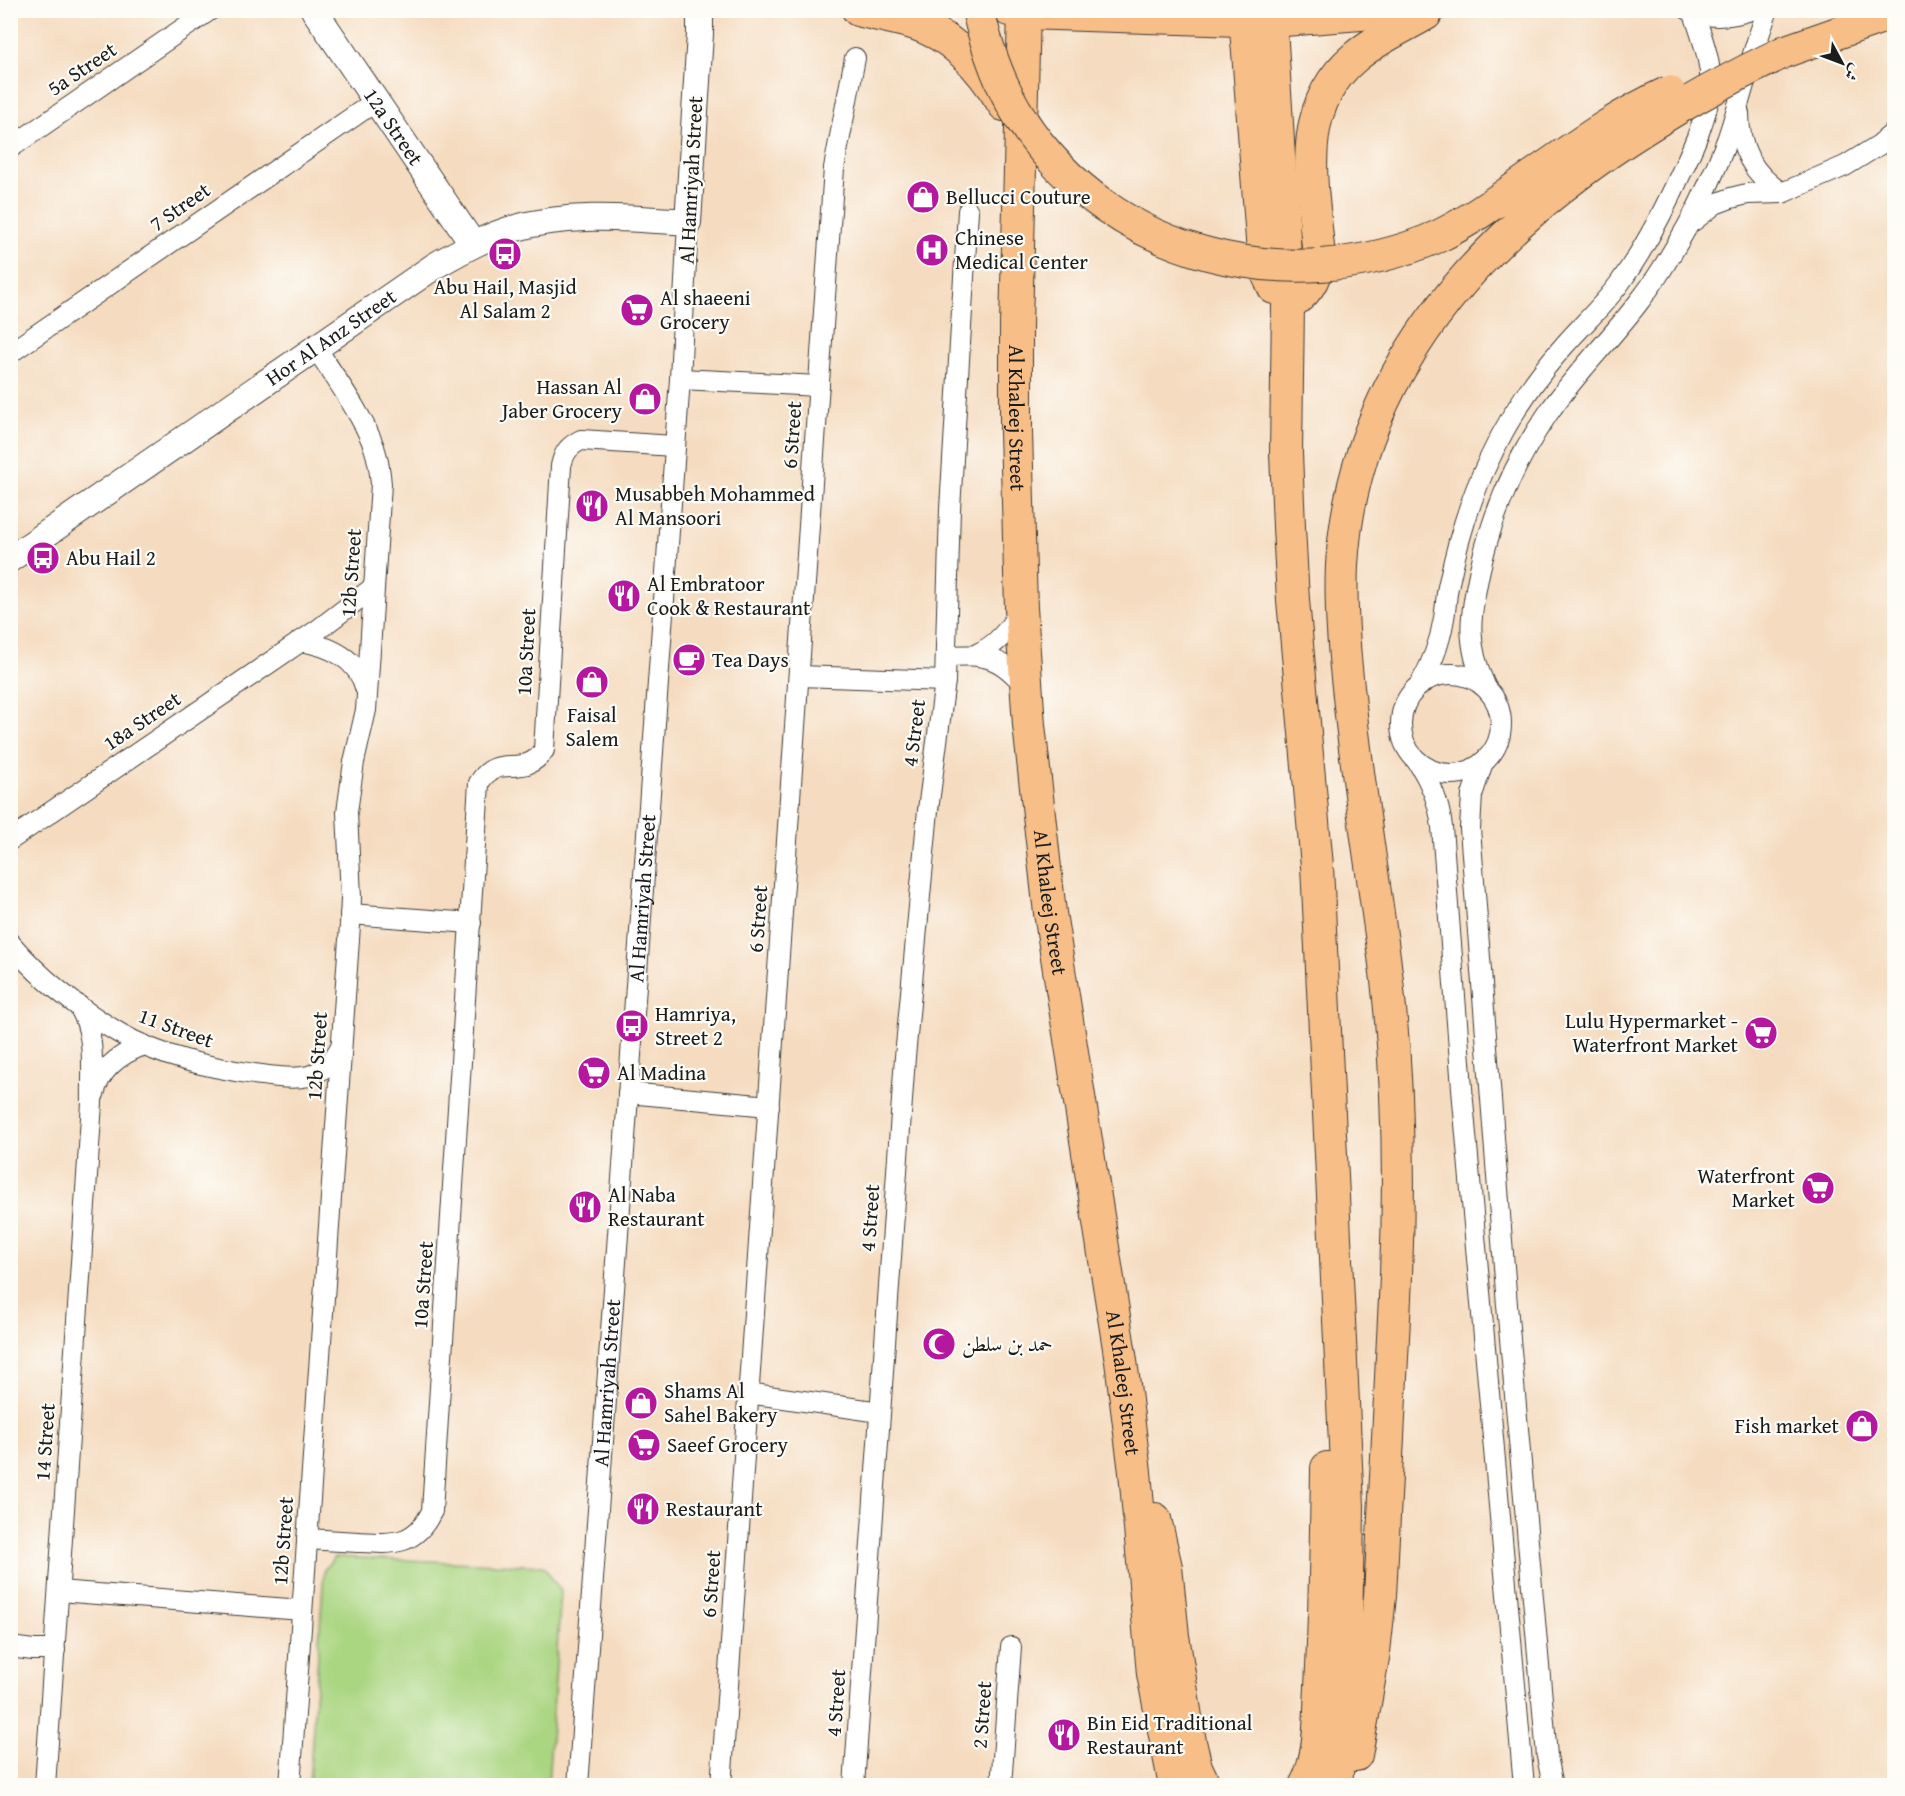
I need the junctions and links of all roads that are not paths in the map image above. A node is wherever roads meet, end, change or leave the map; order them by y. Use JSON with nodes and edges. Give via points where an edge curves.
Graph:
{"nodes":[{"id":1,"x":210,"y":10,"type":"edge"},
{"id":2,"x":314,"y":10,"type":"edge"},
{"id":3,"x":858,"y":10,"type":"edge"},
{"id":4,"x":978,"y":10,"type":"edge"},
{"id":5,"x":1413,"y":10,"type":"edge"},
{"id":6,"x":1432,"y":10,"type":"edge"},
{"id":7,"x":1751,"y":10,"type":"edge"},
{"id":8,"x":1768,"y":10,"type":"edge"},
{"id":9,"x":1021,"y":11,"type":"edge"},
{"id":10,"x":1691,"y":12,"type":"edge"},
{"id":11,"x":1138,"y":13,"type":"edge"},
{"id":12,"x":1894,"y":13,"type":"edge"},
{"id":13,"x":1257,"y":15,"type":"edge"},
{"id":14,"x":700,"y":22,"type":"edge"},
{"id":15,"x":1786,"y":51,"type":"junction"},
{"id":16,"x":855,"y":58,"type":"dead end"},
{"id":17,"x":1740,"y":96,"type":"junction"},
{"id":18,"x":376,"y":101,"type":"junction"},
{"id":19,"x":1894,"y":132,"type":"edge"},
{"id":20,"x":1022,"y":141,"type":"junction"},
{"id":21,"x":10,"y":147,"type":"edge"},
{"id":22,"x":1782,"y":193,"type":"junction"},
{"id":23,"x":968,"y":210,"type":"dead end"},
{"id":24,"x":688,"y":222,"type":"junction"},
{"id":25,"x":1688,"y":225,"type":"junction"},
{"id":26,"x":473,"y":244,"type":"junction"},
{"id":27,"x":1288,"y":304,"type":"junction"},
{"id":28,"x":316,"y":348,"type":"junction"},
{"id":29,"x":10,"y":353,"type":"edge"},
{"id":30,"x":680,"y":379,"type":"junction"},
{"id":31,"x":819,"y":386,"type":"junction"},
{"id":32,"x":674,"y":446,"type":"junction"},
{"id":33,"x":10,"y":559,"type":"edge"},
{"id":34,"x":374,"y":586,"type":"junction"},
{"id":35,"x":1021,"y":608,"type":"junction"},
{"id":36,"x":300,"y":641,"type":"junction"},
{"id":37,"x":977,"y":654,"type":"junction"},
{"id":38,"x":945,"y":656,"type":"junction"},
{"id":39,"x":800,"y":676,"type":"junction"},
{"id":40,"x":945,"y":681,"type":"junction"},
{"id":41,"x":1419,"y":686,"type":"junction"},
{"id":42,"x":1026,"y":687,"type":"junction"},
{"id":43,"x":1486,"y":688,"type":"junction"},
{"id":44,"x":367,"y":696,"type":"junction"},
{"id":45,"x":1417,"y":761,"type":"junction"},
{"id":46,"x":1483,"y":762,"type":"junction"},
{"id":47,"x":10,"y":840,"type":"edge"},
{"id":48,"x":350,"y":914,"type":"junction"},
{"id":49,"x":471,"y":923,"type":"junction"},
{"id":50,"x":10,"y":943,"type":"edge"},
{"id":51,"x":78,"y":1005,"type":"junction"},
{"id":52,"x":342,"y":1043,"type":"junction"},
{"id":53,"x":144,"y":1046,"type":"junction"},
{"id":54,"x":628,"y":1093,"type":"junction"},
{"id":55,"x":92,"y":1103,"type":"junction"},
{"id":56,"x":769,"y":1106,"type":"junction"},
{"id":57,"x":1341,"y":1339,"type":"junction"},
{"id":58,"x":748,"y":1393,"type":"junction"},
{"id":59,"x":880,"y":1412,"type":"junction"},
{"id":60,"x":1135,"y":1472,"type":"junction"},
{"id":61,"x":307,"y":1539,"type":"junction"},
{"id":62,"x":59,"y":1591,"type":"junction"},
{"id":63,"x":302,"y":1610,"type":"junction"},
{"id":64,"x":10,"y":1647,"type":"edge"},
{"id":65,"x":1011,"y":1647,"type":"dead end"},
{"id":66,"x":55,"y":1650,"type":"junction"},
{"id":67,"x":45,"y":1785,"type":"edge"},
{"id":68,"x":290,"y":1785,"type":"edge"},
{"id":69,"x":578,"y":1785,"type":"edge"},
{"id":70,"x":721,"y":1785,"type":"edge"},
{"id":71,"x":855,"y":1785,"type":"edge"},
{"id":72,"x":1001,"y":1785,"type":"edge"},
{"id":73,"x":1175,"y":1785,"type":"edge"},
{"id":74,"x":1205,"y":1785,"type":"edge"},
{"id":75,"x":1305,"y":1785,"type":"edge"},
{"id":76,"x":1336,"y":1785,"type":"edge"},
{"id":77,"x":1349,"y":1785,"type":"edge"},
{"id":78,"x":1524,"y":1785,"type":"edge"},
{"id":79,"x":1553,"y":1785,"type":"edge"}],
"edges":[{"from":1,"to":21,"type":"street","name":"5a Street"},
{"from":2,"to":18,"type":"street","name":"12a Street"},
{"from":3,"to":20,"type":"main road","via":[[914,24],[969,57],[1002,102]]},
{"from":4,"to":15,"type":"main road","bridge":true,"via":[[994,67],[1021,119],[1078,185],[1126,219],[1180,245],[1271,266],[1331,265],[1415,246],[1467,221],[1637,108],[1720,71]]},
{"from":5,"to":13,"type":"main road"},
{"from":6,"to":27,"type":"main road","via":[[1355,57],[1328,88],[1313,127],[1310,148],[1317,268],[1308,288]]},
{"from":7,"to":10,"type":"street","via":[[1722,17]]},
{"from":8,"to":17,"type":"street"},
{"from":9,"to":11,"type":"main road"},
{"from":9,"to":20,"type":"main road","name":"Al Khaleej Street"},
{"from":10,"to":41,"type":"street","via":[[1709,63],[1710,91],[1690,154],[1640,254],[1533,384],[1487,463],[1456,549],[1438,645]]},
{"from":11,"to":13,"type":"main road"},
{"from":12,"to":15,"type":"main road"},
{"from":13,"to":27,"type":"main road"},
{"from":14,"to":24,"type":"street","name":"Al Hamriyah Street"},
{"from":15,"to":77,"type":"main road","bridge":true,"via":[[1693,98],[1614,149],[1536,210],[1476,265],[1451,292],[1408,353],[1363,454],[1346,527],[1341,600],[1353,731],[1393,1038],[1399,1142],[1380,1596],[1366,1708]]},
{"from":16,"to":31,"type":"street","name":"6 Street","via":[[834,168]]},
{"from":17,"to":22,"type":"street","via":[[1740,134],[1745,152],[1766,183]]},
{"from":17,"to":25,"type":"street","via":[[1727,140]]},
{"from":18,"to":26,"type":"street","name":"12a Street"},
{"from":18,"to":29,"type":"street","name":"7 Street"},
{"from":19,"to":22,"type":"street","via":[[1845,166]]},
{"from":20,"to":35,"type":"main road","name":"Al Khaleej Street","via":[[1016,431]]},
{"from":22,"to":25,"type":"street","via":[[1731,198],[1701,213]]},
{"from":23,"to":38,"type":"street","name":"4 Street"},
{"from":24,"to":26,"type":"street","name":"Hor Al Anz Street","via":[[601,216],[561,220],[512,228]]},
{"from":24,"to":30,"type":"street","name":"Al Hamriyah Street"},
{"from":25,"to":43,"type":"street","via":[[1639,302],[1549,412],[1522,455],[1501,500],[1485,548],[1471,620],[1476,667]]},
{"from":26,"to":28,"type":"street","name":"Hor Al Anz Street"},
{"from":27,"to":57,"type":"main road","via":[[1286,453],[1290,548],[1317,866]]},
{"from":28,"to":33,"type":"street","name":"Hor Al Anz Street"},
{"from":28,"to":34,"type":"street","name":"12b Street","via":[[365,428],[379,464]]},
{"from":30,"to":31,"type":"street"},
{"from":30,"to":32,"type":"street","name":"Al Hamriyah Street"},
{"from":31,"to":39,"type":"street","name":"6 Street"},
{"from":32,"to":49,"type":"street","name":"10a Street","via":[[581,440],[564,454],[544,750],[527,765],[495,767],[479,783]]},
{"from":32,"to":54,"type":"street","name":"Al Hamriyah Street"},
{"from":34,"to":36,"type":"street","name":"18a Street"},
{"from":34,"to":44,"type":"street","name":"12b Street"},
{"from":35,"to":37,"type":"street","via":[[1002,637]]},
{"from":35,"to":42,"type":"main road","name":"Al Khaleej Street"},
{"from":36,"to":44,"type":"street","via":[[336,651],[351,663],[363,678]]},
{"from":36,"to":47,"type":"street","name":"18a Street"},
{"from":37,"to":38,"type":"street"},
{"from":37,"to":42,"type":"street","via":[[1006,667]]},
{"from":38,"to":40,"type":"street","name":"4 Street"},
{"from":39,"to":40,"type":"street"},
{"from":39,"to":56,"type":"street","name":"6 Street"},
{"from":40,"to":59,"type":"street","name":"4 Street","via":[[916,932]]},
{"from":41,"to":43,"type":"street","via":[[1453,674]]},
{"from":41,"to":45,"type":"street","via":[[1405,705],[1401,729]]},
{"from":42,"to":60,"type":"main road","name":"Al Khaleej Street","via":[[1050,913],[1105,1250]]},
{"from":43,"to":46,"type":"street","via":[[1501,719],[1497,743]]},
{"from":44,"to":48,"type":"street","name":"12b Street","via":[[347,812]]},
{"from":45,"to":46,"type":"street","via":[[1449,774],[1462,773]]},
{"from":45,"to":78,"type":"street","via":[[1440,809]]},
{"from":46,"to":79,"type":"street","via":[[1472,795],[1470,829],[1507,1305],[1547,1756]]},
{"from":48,"to":49,"type":"street"},
{"from":48,"to":52,"type":"street","name":"12b Street"},
{"from":49,"to":61,"type":"street","name":"10a Street","via":[[432,1511],[424,1526],[401,1542]]},
{"from":50,"to":51,"type":"street","name":"11 Street"},
{"from":51,"to":53,"type":"street","name":"11 Street"},
{"from":51,"to":55,"type":"street","name":"14 Street","via":[[90,1029]]},
{"from":52,"to":53,"type":"street","name":"11 Street","via":[[324,1068],[294,1078],[207,1066]]},
{"from":52,"to":61,"type":"street","name":"12b Street"},
{"from":53,"to":55,"type":"street","name":"14 Street","via":[[128,1051],[103,1072]]},
{"from":54,"to":56,"type":"street"},
{"from":54,"to":69,"type":"street","name":"Al Hamriyah Street"},
{"from":55,"to":62,"type":"street","name":"14 Street"},
{"from":56,"to":58,"type":"street","name":"6 Street"},
{"from":57,"to":75,"type":"main road","via":[[1328,1452],[1318,1731],[1313,1768]]},
{"from":57,"to":76,"type":"main road","via":[[1348,1579]]},
{"from":58,"to":59,"type":"street"},
{"from":58,"to":70,"type":"street","name":"6 Street"},
{"from":59,"to":71,"type":"street","name":"4 Street"},
{"from":60,"to":73,"type":"main road","name":"Al Khaleej Street","via":[[1153,1674]]},
{"from":60,"to":74,"type":"main road","via":[[1161,1542],[1188,1733],[1192,1755]]},
{"from":61,"to":63,"type":"street","name":"12b Street"},
{"from":62,"to":63,"type":"street"},
{"from":62,"to":66,"type":"street","name":"14 Street"},
{"from":63,"to":68,"type":"street","name":"12b Street"},
{"from":64,"to":66,"type":"street"},
{"from":65,"to":72,"type":"street","name":"2 Street"},
{"from":66,"to":67,"type":"street","name":"14 Street"}]}
